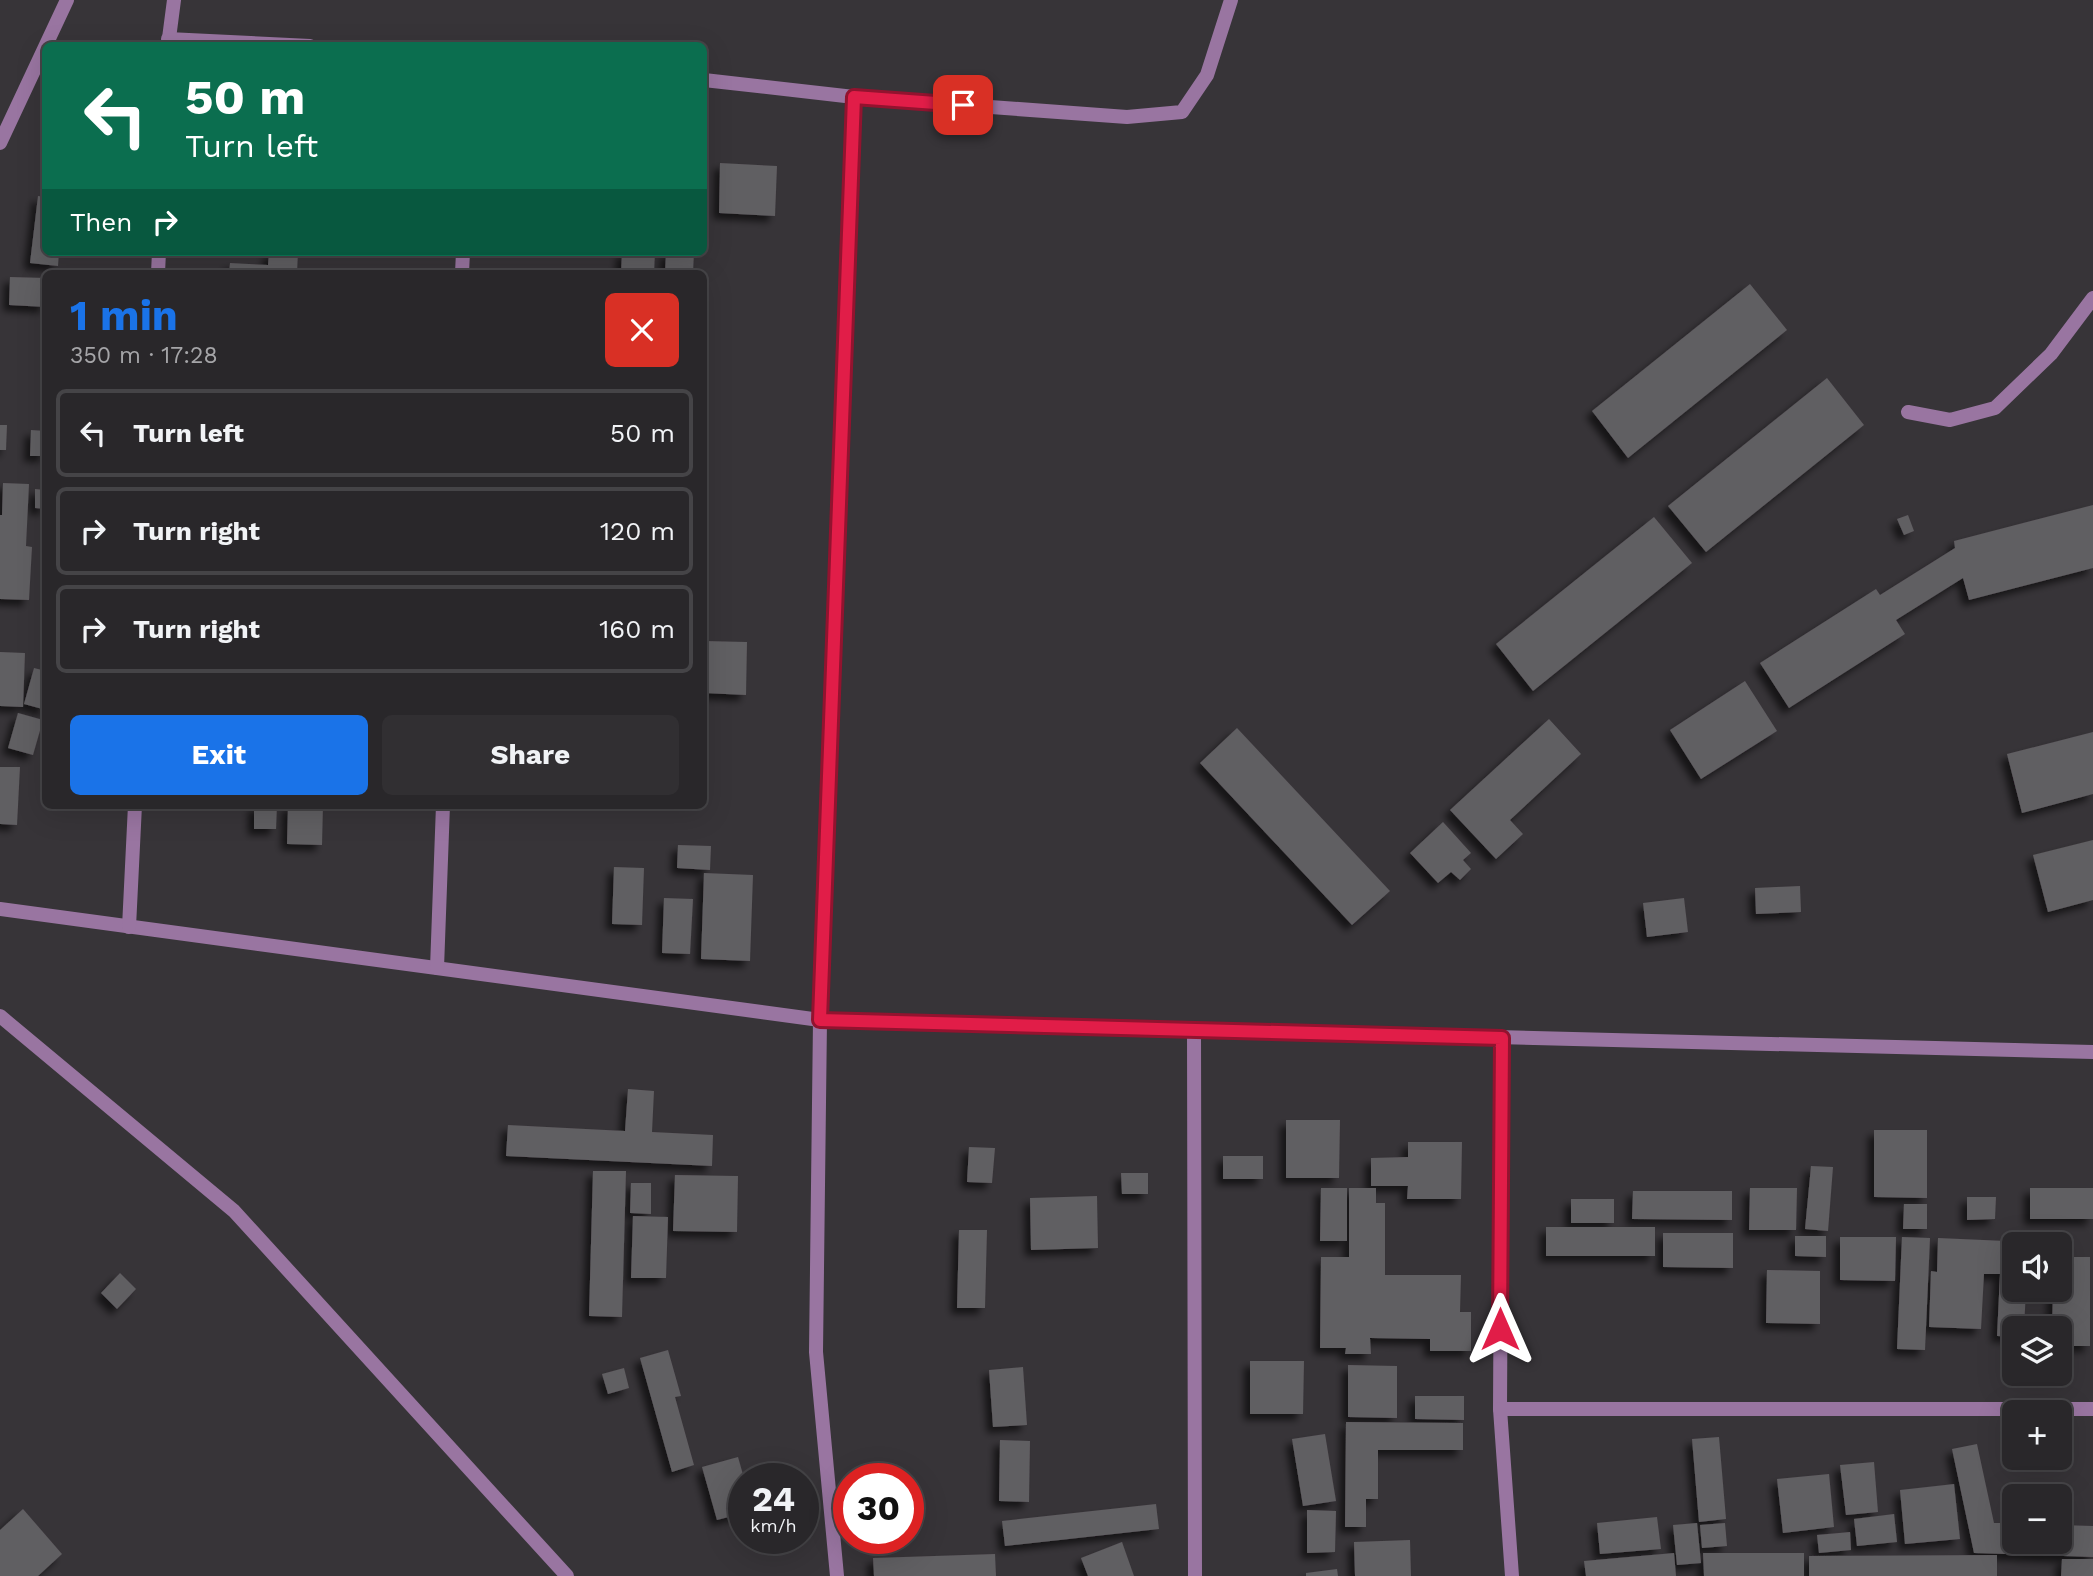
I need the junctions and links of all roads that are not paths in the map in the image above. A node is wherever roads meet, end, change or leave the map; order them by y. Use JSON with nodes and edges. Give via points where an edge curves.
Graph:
{"nodes":[{"id":1,"x":67,"y":0,"type":"edge"},
{"id":2,"x":174,"y":0,"type":"edge"},
{"id":3,"x":1231,"y":0,"type":"edge"},
{"id":4,"x":47,"y":42,"type":"edge"},
{"id":5,"x":168,"y":42,"type":"edge"},
{"id":6,"x":42,"y":53,"type":"edge"},
{"id":7,"x":707,"y":80,"type":"edge"},
{"id":8,"x":854,"y":97,"type":"junction"},
{"id":9,"x":0,"y":143,"type":"edge"},
{"id":10,"x":2093,"y":298,"type":"edge"},
{"id":11,"x":1908,"y":412,"type":"dead end"},
{"id":12,"x":135,"y":809,"type":"edge"},
{"id":13,"x":443,"y":809,"type":"edge"},
{"id":14,"x":0,"y":909,"type":"edge"},
{"id":15,"x":130,"y":927,"type":"junction"},
{"id":16,"x":437,"y":968,"type":"junction"},
{"id":17,"x":0,"y":1016,"type":"edge"},
{"id":18,"x":820,"y":1020,"type":"junction"},
{"id":19,"x":1194,"y":1030,"type":"junction"},
{"id":20,"x":1502,"y":1038,"type":"junction"},
{"id":21,"x":2093,"y":1052,"type":"edge"},
{"id":22,"x":1500,"y":1409,"type":"junction"},
{"id":23,"x":2093,"y":1409,"type":"edge"},
{"id":24,"x":567,"y":1576,"type":"edge"},
{"id":25,"x":837,"y":1576,"type":"edge"},
{"id":26,"x":1195,"y":1576,"type":"edge"},
{"id":27,"x":1512,"y":1576,"type":"edge"}],
"edges":[{"from":1,"to":4,"type":"street"},
{"from":2,"to":5,"type":"street"},
{"from":3,"to":8,"type":"street","via":[[1207,75],[1182,112],[1127,117]]},
{"from":6,"to":9,"type":"street"},
{"from":7,"to":8,"type":"street"},
{"from":8,"to":18,"type":"street"},
{"from":10,"to":11,"type":"street","via":[[2051,354],[1995,408],[1950,420]]},
{"from":12,"to":15,"type":"street"},
{"from":13,"to":16,"type":"street"},
{"from":14,"to":15,"type":"street"},
{"from":15,"to":16,"type":"street"},
{"from":16,"to":18,"type":"street"},
{"from":17,"to":24,"type":"street","via":[[234,1211]]},
{"from":18,"to":19,"type":"street"},
{"from":18,"to":25,"type":"street","via":[[816,1352]]},
{"from":19,"to":20,"type":"street"},
{"from":19,"to":26,"type":"street"},
{"from":20,"to":21,"type":"street"},
{"from":20,"to":22,"type":"street"},
{"from":22,"to":23,"type":"street"},
{"from":22,"to":27,"type":"street"}]}
